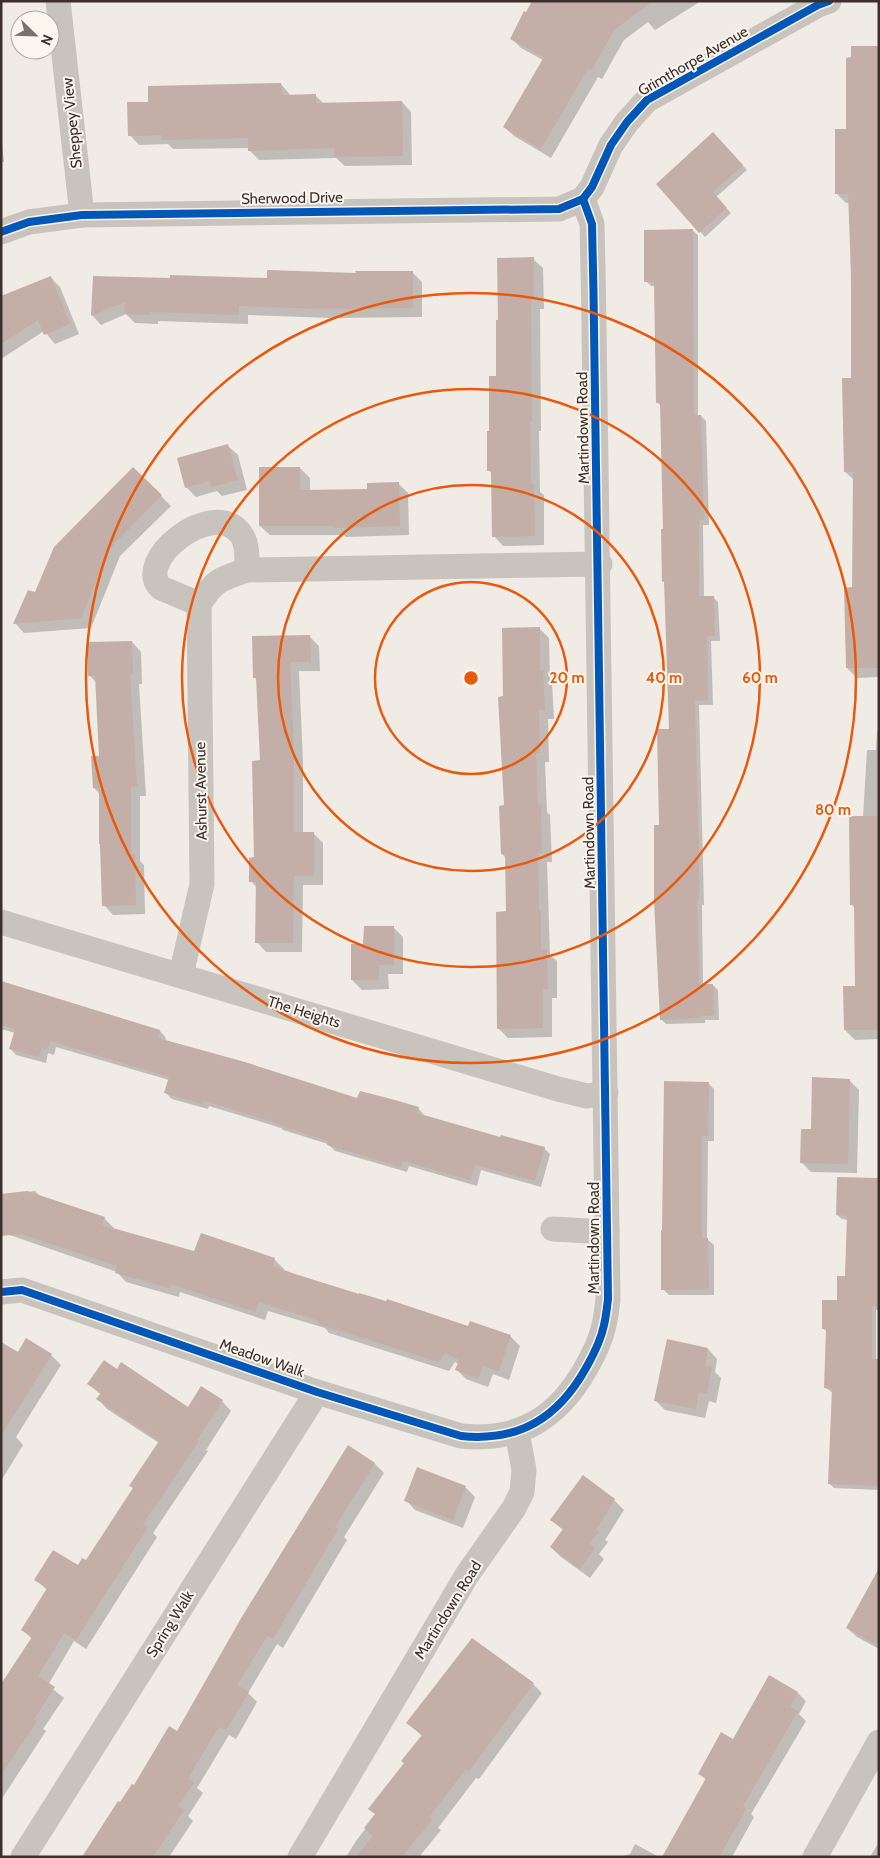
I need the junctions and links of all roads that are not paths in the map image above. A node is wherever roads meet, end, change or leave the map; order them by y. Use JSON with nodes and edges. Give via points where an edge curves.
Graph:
{"nodes":[{"id":1,"x":58,"y":1,"type":"edge"},
{"id":2,"x":829,"y":1,"type":"edge"},
{"id":3,"x":583,"y":199,"type":"junction"},
{"id":4,"x":82,"y":215,"type":"junction"},
{"id":5,"x":1,"y":232,"type":"edge"},
{"id":6,"x":600,"y":564,"type":"junction"},
{"id":7,"x":247,"y":570,"type":"junction"},
{"id":8,"x":199,"y":604,"type":"junction"},
{"id":9,"x":1,"y":922,"type":"edge"},
{"id":10,"x":181,"y":975,"type":"junction"},
{"id":11,"x":606,"y":1093,"type":"junction"},
{"id":12,"x":553,"y":1228,"type":"dead end"},
{"id":13,"x":608,"y":1232,"type":"junction"},
{"id":14,"x":1,"y":1292,"type":"edge"},
{"id":15,"x":317,"y":1392,"type":"junction"},
{"id":16,"x":517,"y":1432,"type":"junction"},
{"id":17,"x":879,"y":1742,"type":"edge"},
{"id":18,"x":23,"y":1857,"type":"edge"},
{"id":19,"x":300,"y":1857,"type":"edge"},
{"id":20,"x":815,"y":1857,"type":"edge"}],
"edges":[{"from":1,"to":4,"type":"street","name":"Sheppey View"},
{"from":2,"to":3,"type":"street","name":"Grimthorpe Avenue","via":[[647,100],[610,145],[592,187]]},
{"from":3,"to":4,"type":"street","name":"Sherwood Drive","via":[[560,209]]},
{"from":3,"to":6,"type":"street","name":"Martindown Road","via":[[592,224]]},
{"from":4,"to":5,"type":"street","name":"Sherwood Drive","via":[[29,222]]},
{"from":6,"to":7,"type":"street"},
{"from":6,"to":11,"type":"street","name":"Martindown Road"},
{"from":7,"to":8,"type":"street","via":[[224,578],[211,587]]},
{"from":7,"to":8,"type":"street","via":[[247,551],[242,534],[230,524],[218,521],[201,524],[176,540],[159,558],[154,577],[156,584]]},
{"from":8,"to":10,"type":"street","name":"Ashurst Avenue","via":[[202,884]]},
{"from":9,"to":10,"type":"street","name":"The Heights"},
{"from":10,"to":11,"type":"street","name":"The Heights","via":[[558,1089],[588,1096]]},
{"from":11,"to":13,"type":"street","name":"Martindown Road"},
{"from":12,"to":13,"type":"street","name":"Martindown Road"},
{"from":13,"to":16,"type":"street","name":"Martindown Road","via":[[608,1299],[604,1326],[594,1354],[580,1379],[556,1409]]},
{"from":14,"to":15,"type":"street","name":"Meadow Walk","via":[[22,1290]]},
{"from":15,"to":16,"type":"street","name":"Meadow Walk","via":[[461,1436],[476,1438]]},
{"from":15,"to":18,"type":"street","name":"Spring Walk"},
{"from":16,"to":19,"type":"street","name":"Martindown Road","via":[[524,1470],[522,1492],[514,1508],[468,1575]]},
{"from":17,"to":20,"type":"street"}]}
